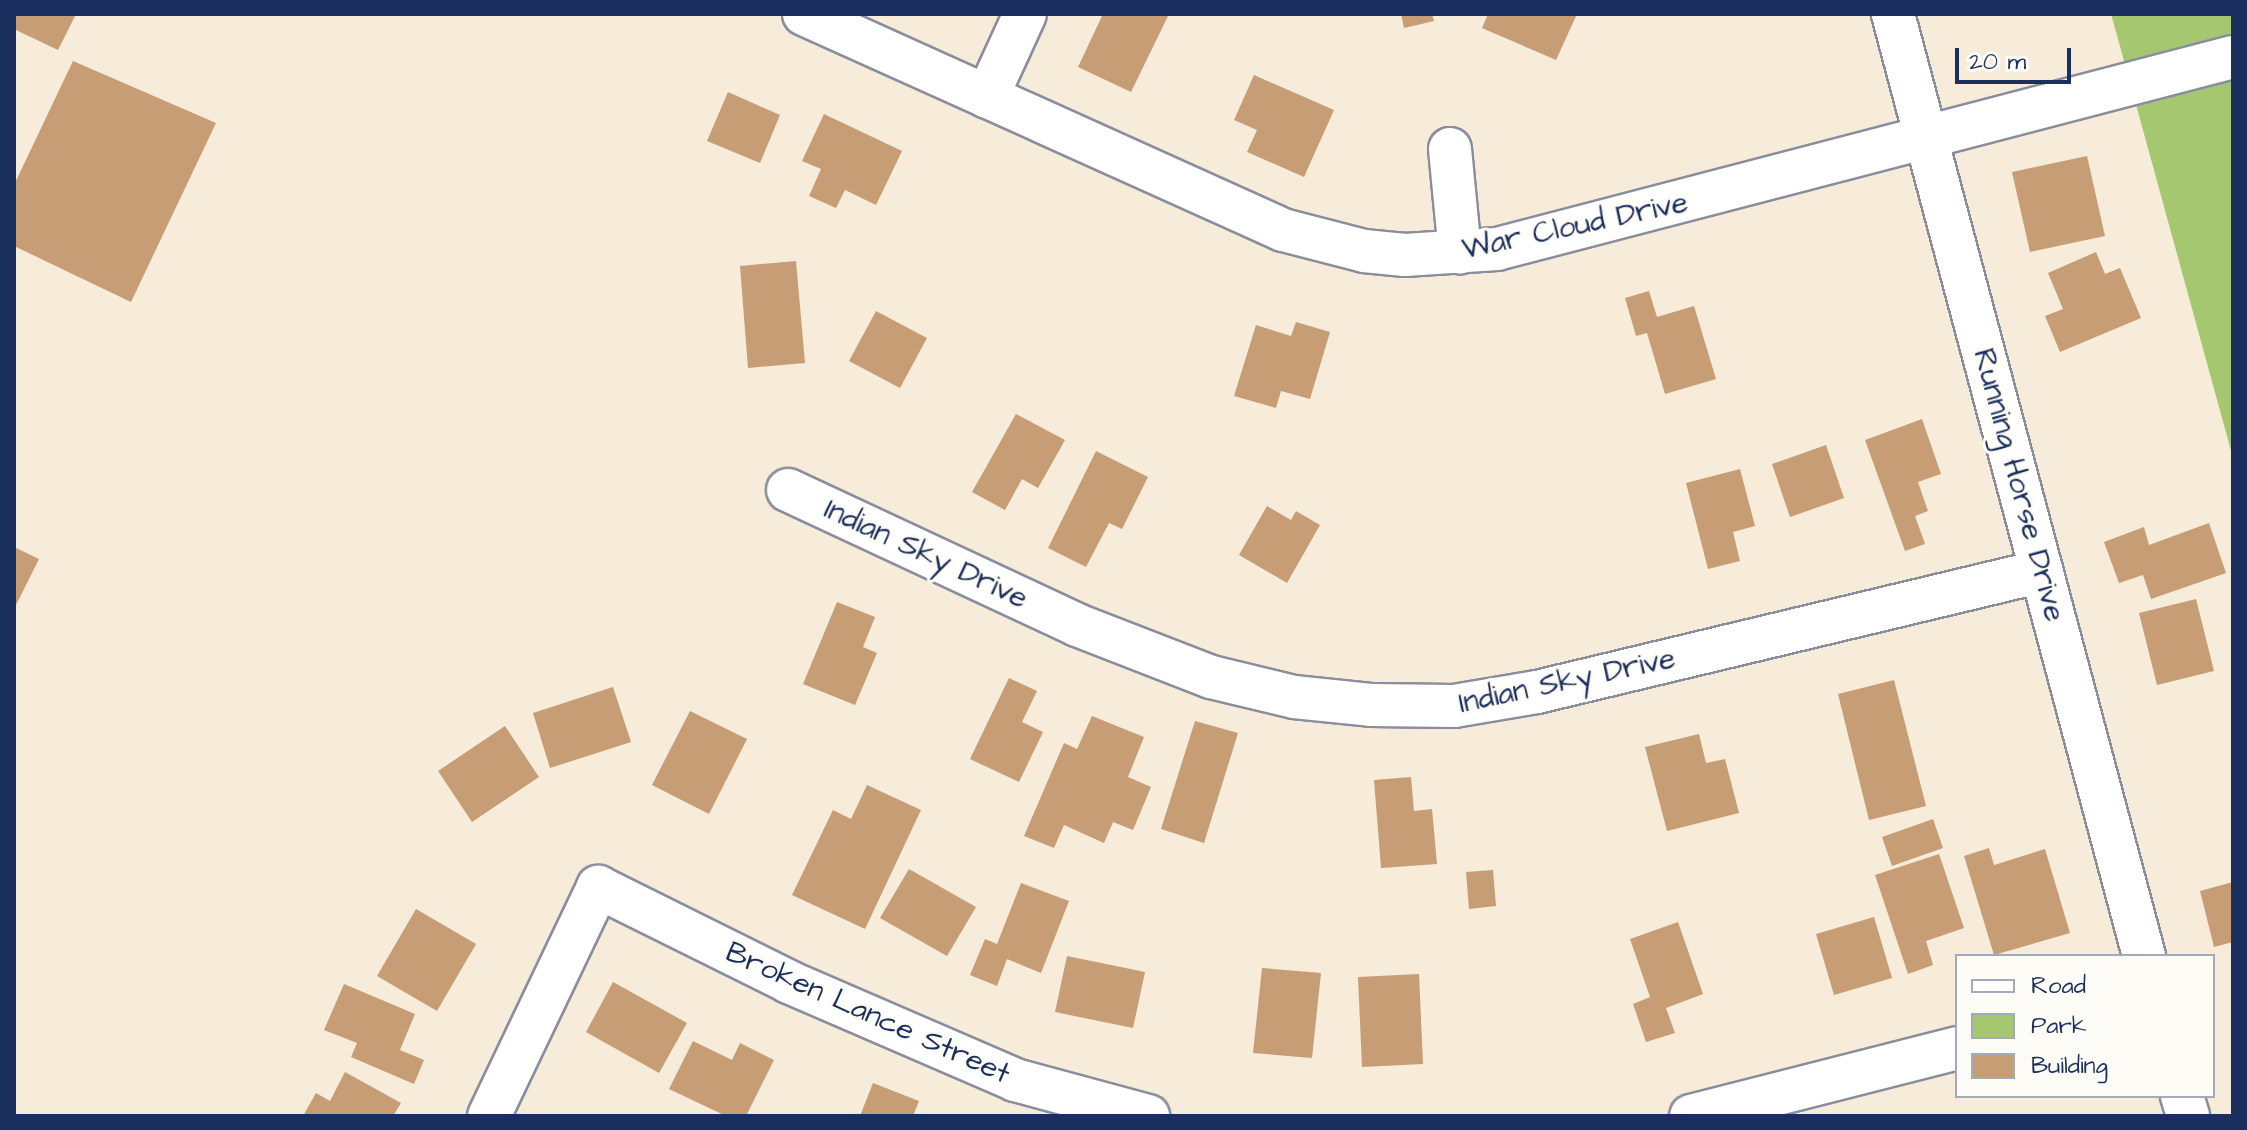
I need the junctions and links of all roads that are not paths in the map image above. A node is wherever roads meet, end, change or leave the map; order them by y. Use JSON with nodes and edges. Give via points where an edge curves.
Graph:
{"nodes":[{"id":1,"x":804,"y":14,"type":"edge"},
{"id":2,"x":1025,"y":14,"type":"edge"},
{"id":3,"x":1893,"y":14,"type":"edge"},
{"id":4,"x":2233,"y":57,"type":"edge"},
{"id":5,"x":987,"y":97,"type":"junction"},
{"id":6,"x":1927,"y":141,"type":"junction"},
{"id":7,"x":1450,"y":149,"type":"dead end"},
{"id":8,"x":1460,"y":253,"type":"junction"},
{"id":9,"x":788,"y":490,"type":"dead end"},
{"id":10,"x":2042,"y":571,"type":"junction"},
{"id":11,"x":2143,"y":954,"type":"edge"},
{"id":12,"x":1955,"y":1049,"type":"edge"},
{"id":13,"x":489,"y":1116,"type":"edge"},
{"id":14,"x":1148,"y":1116,"type":"edge"},
{"id":15,"x":1691,"y":1116,"type":"edge"}],
"edges":[{"from":1,"to":5,"type":"street","name":"War Cloud Drive"},
{"from":2,"to":5,"type":"street"},
{"from":3,"to":6,"type":"street","name":"Running Horse Drive"},
{"from":4,"to":6,"type":"street","name":"War Cloud Drive"},
{"from":5,"to":8,"type":"street","name":"War Cloud Drive","via":[[1283,230],[1364,251]]},
{"from":6,"to":8,"type":"street","name":"War Cloud Drive","via":[[1497,249]]},
{"from":6,"to":10,"type":"street","name":"Running Horse Drive"},
{"from":7,"to":8,"type":"street"},
{"from":9,"to":10,"type":"street","name":"Indian Sky Drive","via":[[1077,625],[1211,677],[1294,697],[1371,705],[1454,706],[1537,692]]},
{"from":10,"to":11,"type":"street","name":"Running Horse Drive"},
{"from":12,"to":15,"type":"street"},
{"from":13,"to":14,"type":"street","name":"Broken Lance Street","via":[[598,887],[789,982],[1015,1080]]}]}
